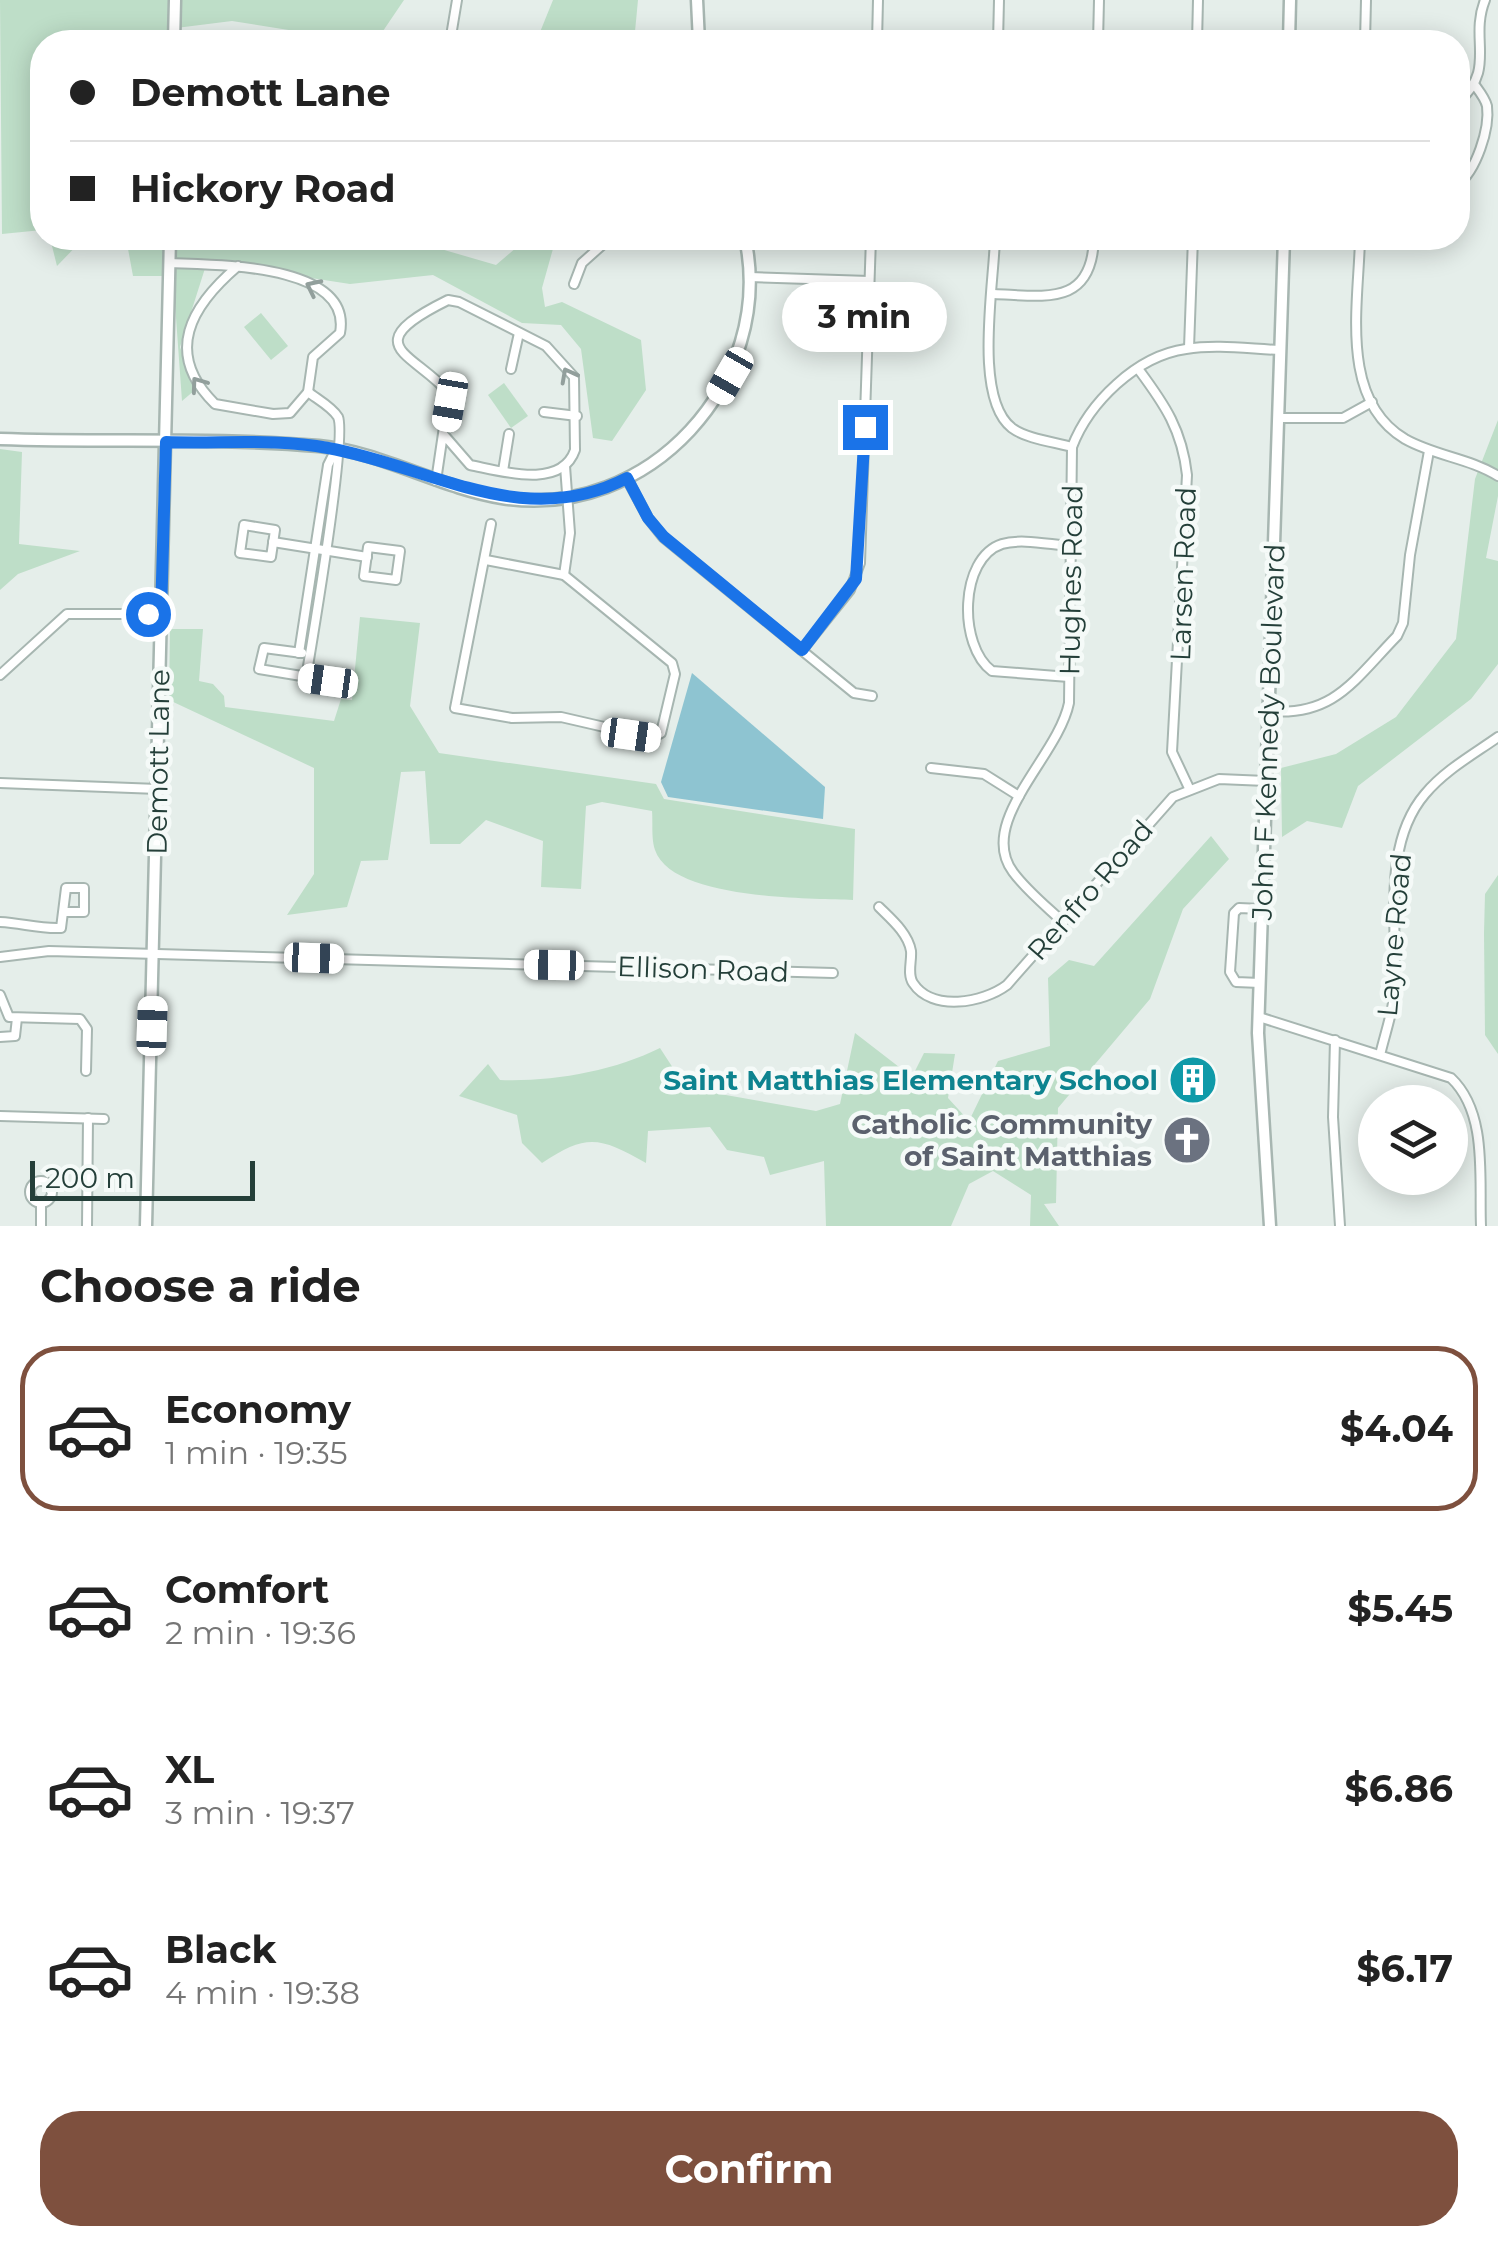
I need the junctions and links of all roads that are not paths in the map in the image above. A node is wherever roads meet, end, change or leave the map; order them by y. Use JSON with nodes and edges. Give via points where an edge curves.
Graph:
{"nodes":[{"id":1,"x":176,"y":0,"type":"edge"},
{"id":2,"x":457,"y":0,"type":"edge"},
{"id":3,"x":697,"y":0,"type":"edge"},
{"id":4,"x":878,"y":0,"type":"edge"},
{"id":5,"x":999,"y":0,"type":"edge"},
{"id":6,"x":1099,"y":0,"type":"edge"},
{"id":7,"x":1198,"y":0,"type":"edge"},
{"id":8,"x":1290,"y":0,"type":"edge"},
{"id":9,"x":1366,"y":0,"type":"edge"},
{"id":10,"x":1485,"y":0,"type":"edge"},
{"id":11,"x":175,"y":30,"type":"edge"},
{"id":12,"x":452,"y":30,"type":"edge"},
{"id":13,"x":698,"y":30,"type":"edge"},
{"id":14,"x":877,"y":30,"type":"edge"},
{"id":15,"x":998,"y":30,"type":"edge"},
{"id":16,"x":1098,"y":30,"type":"edge"},
{"id":17,"x":1197,"y":30,"type":"edge"},
{"id":18,"x":1289,"y":30,"type":"edge"},
{"id":19,"x":1365,"y":30,"type":"edge"},
{"id":20,"x":1474,"y":84,"type":"junction"},
{"id":21,"x":1470,"y":88,"type":"edge"},
{"id":22,"x":1470,"y":170,"type":"edge"},
{"id":23,"x":170,"y":250,"type":"edge"},
{"id":24,"x":597,"y":250,"type":"edge"},
{"id":25,"x":747,"y":250,"type":"edge"},
{"id":26,"x":870,"y":250,"type":"edge"},
{"id":27,"x":995,"y":250,"type":"edge"},
{"id":28,"x":1092,"y":250,"type":"edge"},
{"id":29,"x":1193,"y":250,"type":"edge"},
{"id":30,"x":1284,"y":250,"type":"edge"},
{"id":31,"x":1360,"y":250,"type":"edge"},
{"id":32,"x":170,"y":264,"type":"junction"},
{"id":33,"x":238,"y":266,"type":"junction"},
{"id":34,"x":750,"y":277,"type":"junction"},
{"id":35,"x":869,"y":281,"type":"junction"},
{"id":36,"x":574,"y":284,"type":"dead end"},
{"id":37,"x":994,"y":294,"type":"junction"},
{"id":38,"x":519,"y":333,"type":"junction"},
{"id":39,"x":1189,"y":348,"type":"junction"},
{"id":40,"x":1280,"y":350,"type":"junction"},
{"id":41,"x":511,"y":369,"type":"dead end"},
{"id":42,"x":1139,"y":370,"type":"junction"},
{"id":43,"x":308,"y":392,"type":"junction"},
{"id":44,"x":1372,"y":402,"type":"junction"},
{"id":45,"x":544,"y":412,"type":"dead end"},
{"id":46,"x":577,"y":416,"type":"junction"},
{"id":47,"x":1280,"y":418,"type":"junction"},
{"id":48,"x":508,"y":434,"type":"dead end"},
{"id":49,"x":444,"y":435,"type":"junction"},
{"id":50,"x":0,"y":439,"type":"edge"},
{"id":51,"x":166,"y":442,"type":"junction"},
{"id":52,"x":1072,"y":448,"type":"junction"},
{"id":53,"x":336,"y":449,"type":"junction"},
{"id":54,"x":1430,"y":451,"type":"junction"},
{"id":55,"x":565,"y":466,"type":"junction"},
{"id":56,"x":503,"y":471,"type":"junction"},
{"id":57,"x":1498,"y":476,"type":"edge"},
{"id":58,"x":627,"y":478,"type":"junction"},
{"id":59,"x":436,"y":481,"type":"junction"},
{"id":60,"x":567,"y":498,"type":"junction"},
{"id":61,"x":491,"y":524,"type":"dead end"},
{"id":62,"x":273,"y":542,"type":"junction"},
{"id":63,"x":1072,"y":546,"type":"junction"},
{"id":64,"x":320,"y":550,"type":"junction"},
{"id":65,"x":366,"y":557,"type":"junction"},
{"id":66,"x":486,"y":560,"type":"junction"},
{"id":67,"x":564,"y":575,"type":"junction"},
{"id":68,"x":161,"y":614,"type":"junction"},
{"id":69,"x":802,"y":650,"type":"junction"},
{"id":70,"x":299,"y":652,"type":"junction"},
{"id":71,"x":310,"y":654,"type":"junction"},
{"id":72,"x":0,"y":674,"type":"edge"},
{"id":73,"x":1069,"y":677,"type":"junction"},
{"id":74,"x":306,"y":678,"type":"junction"},
{"id":75,"x":350,"y":684,"type":"dead end"},
{"id":76,"x":872,"y":696,"type":"dead end"},
{"id":77,"x":1268,"y":711,"type":"junction"},
{"id":78,"x":1498,"y":737,"type":"edge"},
{"id":79,"x":932,"y":768,"type":"dead end"},
{"id":80,"x":1266,"y":780,"type":"junction"},
{"id":81,"x":0,"y":783,"type":"edge"},
{"id":82,"x":158,"y":788,"type":"junction"},
{"id":83,"x":1189,"y":788,"type":"junction"},
{"id":84,"x":1019,"y":796,"type":"junction"},
{"id":85,"x":878,"y":907,"type":"dead end"},
{"id":86,"x":1262,"y":909,"type":"junction"},
{"id":87,"x":66,"y":912,"type":"dead end"},
{"id":88,"x":0,"y":922,"type":"edge"},
{"id":89,"x":1063,"y":922,"type":"junction"},
{"id":90,"x":30,"y":930,"type":"junction"},
{"id":91,"x":32,"y":952,"type":"junction"},
{"id":92,"x":154,"y":954,"type":"junction"},
{"id":93,"x":0,"y":957,"type":"edge"},
{"id":94,"x":833,"y":973,"type":"dead end"},
{"id":95,"x":1260,"y":984,"type":"junction"},
{"id":96,"x":0,"y":995,"type":"edge"},
{"id":97,"x":3,"y":1016,"type":"edge"},
{"id":98,"x":1259,"y":1017,"type":"junction"},
{"id":99,"x":17,"y":1018,"type":"junction"},
{"id":100,"x":0,"y":1038,"type":"edge"},
{"id":101,"x":1335,"y":1040,"type":"junction"},
{"id":102,"x":1380,"y":1055,"type":"junction"},
{"id":103,"x":86,"y":1070,"type":"dead end"},
{"id":104,"x":0,"y":1116,"type":"edge"},
{"id":105,"x":88,"y":1118,"type":"junction"},
{"id":106,"x":104,"y":1119,"type":"dead end"},
{"id":107,"x":42,"y":1203,"type":"dead end"},
{"id":108,"x":41,"y":1226,"type":"edge"},
{"id":109,"x":88,"y":1226,"type":"edge"},
{"id":110,"x":146,"y":1226,"type":"edge"},
{"id":111,"x":1270,"y":1226,"type":"edge"},
{"id":112,"x":1340,"y":1226,"type":"edge"},
{"id":113,"x":1481,"y":1226,"type":"edge"}],
"edges":[{"from":1,"to":11,"type":"street"},
{"from":2,"to":12,"type":"street"},
{"from":3,"to":13,"type":"street"},
{"from":4,"to":14,"type":"street"},
{"from":5,"to":15,"type":"street"},
{"from":6,"to":16,"type":"street"},
{"from":7,"to":17,"type":"street"},
{"from":8,"to":18,"type":"street"},
{"from":9,"to":19,"type":"street"},
{"from":10,"to":20,"type":"street"},
{"from":20,"to":21,"type":"street"},
{"from":20,"to":22,"type":"street","via":[[1486,106]]},
{"from":23,"to":32,"type":"street","name":"Demott Lane"},
{"from":24,"to":36,"type":"street"},
{"from":25,"to":34,"type":"street"},
{"from":26,"to":35,"type":"street"},
{"from":27,"to":37,"type":"street"},
{"from":28,"to":37,"type":"street","via":[[1088,273],[1071,290],[1054,297]]},
{"from":29,"to":39,"type":"street"},
{"from":30,"to":40,"type":"street","name":"John F Kennedy Boulevard"},
{"from":31,"to":44,"type":"street","via":[[1360,378]]},
{"from":32,"to":33,"type":"street"},
{"from":32,"to":51,"type":"street","name":"Demott Lane"},
{"from":43,"to":33,"type":"street","one_way":true,"via":[[313,356],[340,333],[338,306],[315,285]]},
{"from":43,"to":33,"type":"street","one_way":true,"via":[[285,414],[219,406],[188,370],[188,332],[212,288]]},
{"from":34,"to":35,"type":"street"},
{"from":34,"to":58,"type":"street","via":[[742,342],[711,407],[680,444]]},
{"from":35,"to":69,"type":"street","via":[[860,563],[850,590]]},
{"from":37,"to":52,"type":"street","via":[[989,388],[995,406],[1018,432]]},
{"from":38,"to":41,"type":"street"},
{"from":46,"to":38,"type":"street","one_way":true,"via":[[571,372],[551,350]]},
{"from":38,"to":49,"type":"street","via":[[448,300],[400,335],[401,355],[449,393]]},
{"from":39,"to":40,"type":"street","name":"Hughes Road"},
{"from":39,"to":42,"type":"street","name":"Hughes Road"},
{"from":40,"to":47,"type":"street","name":"John F Kennedy Boulevard"},
{"from":42,"to":52,"type":"street","name":"Hughes Road","via":[[1089,412]]},
{"from":42,"to":83,"type":"street","name":"Larsen Road","via":[[1184,443],[1172,752]]},
{"from":43,"to":53,"type":"street","via":[[339,420]]},
{"from":44,"to":47,"type":"street","via":[[1343,418]]},
{"from":44,"to":54,"type":"street","via":[[1392,430]]},
{"from":45,"to":46,"type":"street"},
{"from":46,"to":55,"type":"street","via":[[574,455]]},
{"from":47,"to":77,"type":"street","name":"John F Kennedy Boulevard"},
{"from":48,"to":56,"type":"street"},
{"from":49,"to":56,"type":"street","via":[[467,464]]},
{"from":49,"to":59,"type":"street"},
{"from":50,"to":51,"type":"street"},
{"from":51,"to":53,"type":"street"},
{"from":51,"to":68,"type":"street","name":"Demott Lane"},
{"from":52,"to":63,"type":"street","name":"Hughes Road"},
{"from":53,"to":59,"type":"street"},
{"from":53,"to":64,"type":"street"},
{"from":54,"to":57,"type":"street"},
{"from":54,"to":77,"type":"street","via":[[1397,636],[1322,708]]},
{"from":55,"to":56,"type":"street","via":[[537,475]]},
{"from":55,"to":60,"type":"street"},
{"from":58,"to":60,"type":"street"},
{"from":58,"to":69,"type":"street","via":[[664,537]]},
{"from":59,"to":60,"type":"street","via":[[503,498]]},
{"from":60,"to":67,"type":"street"},
{"from":61,"to":66,"type":"street"},
{"from":62,"to":62,"type":"street","via":[[274,530],[244,525],[240,552],[270,557]]},
{"from":62,"to":64,"type":"street"},
{"from":63,"to":73,"type":"street","name":"Hughes Road"},
{"from":63,"to":73,"type":"street","via":[[1008,543],[989,550],[975,569],[968,630],[971,647],[992,671]]},
{"from":64,"to":65,"type":"street"},
{"from":64,"to":70,"type":"street"},
{"from":64,"to":71,"type":"street"},
{"from":65,"to":65,"type":"street","via":[[364,576],[396,580],[400,552],[368,547]]},
{"from":66,"to":67,"type":"street"},
{"from":66,"to":67,"type":"street","via":[[456,708],[512,718],[561,717],[656,737],[674,667]]},
{"from":68,"to":72,"type":"street","via":[[67,614]]},
{"from":68,"to":82,"type":"street","name":"Demott Lane"},
{"from":69,"to":76,"type":"street","via":[[854,693]]},
{"from":70,"to":71,"type":"street"},
{"from":70,"to":74,"type":"street","via":[[264,648],[258,666],[263,673]]},
{"from":71,"to":74,"type":"street"},
{"from":73,"to":84,"type":"street","name":"Hughes Road","via":[[1065,723]]},
{"from":74,"to":75,"type":"street"},
{"from":77,"to":80,"type":"street","name":"John F Kennedy Boulevard"},
{"from":78,"to":102,"type":"street","name":"Layne Road","via":[[1432,787],[1403,835],[1392,1004]]},
{"from":79,"to":84,"type":"street","via":[[984,774]]},
{"from":80,"to":83,"type":"street","name":"Renfro Road","via":[[1219,779]]},
{"from":80,"to":86,"type":"street","name":"John F Kennedy Boulevard"},
{"from":81,"to":82,"type":"street"},
{"from":82,"to":92,"type":"street","name":"Demott Lane"},
{"from":83,"to":89,"type":"street","name":"Renfro Road","via":[[1154,815]]},
{"from":84,"to":89,"type":"street","name":"Hughes Road","via":[[1004,826],[1004,856]]},
{"from":85,"to":89,"type":"street","name":"Renfro Road","via":[[909,945],[910,978],[919,988],[962,1003],[994,995]]},
{"from":86,"to":95,"type":"street","name":"John F Kennedy Boulevard"},
{"from":86,"to":95,"type":"street","via":[[1239,908],[1234,914],[1230,972],[1236,982]]},
{"from":87,"to":90,"type":"street","via":[[61,928]]},
{"from":88,"to":90,"type":"street"},
{"from":90,"to":91,"type":"street"},
{"from":91,"to":92,"type":"street","name":"Ellison Road"},
{"from":91,"to":93,"type":"street","name":"Ellison Road"},
{"from":92,"to":94,"type":"street","name":"Ellison Road"},
{"from":92,"to":110,"type":"street","name":"Demott Lane"},
{"from":95,"to":98,"type":"street","name":"John F Kennedy Boulevard"},
{"from":96,"to":97,"type":"street"},
{"from":97,"to":99,"type":"street"},
{"from":98,"to":101,"type":"street"},
{"from":98,"to":111,"type":"street","name":"John F Kennedy Boulevard"},
{"from":99,"to":100,"type":"street","via":[[15,1036]]},
{"from":99,"to":103,"type":"street","via":[[80,1019]]},
{"from":101,"to":102,"type":"street"},
{"from":101,"to":112,"type":"street"},
{"from":102,"to":113,"type":"street","via":[[1451,1078],[1471,1102]]},
{"from":104,"to":105,"type":"street"},
{"from":105,"to":106,"type":"street"},
{"from":105,"to":109,"type":"street"},
{"from":107,"to":108,"type":"street"}]}
